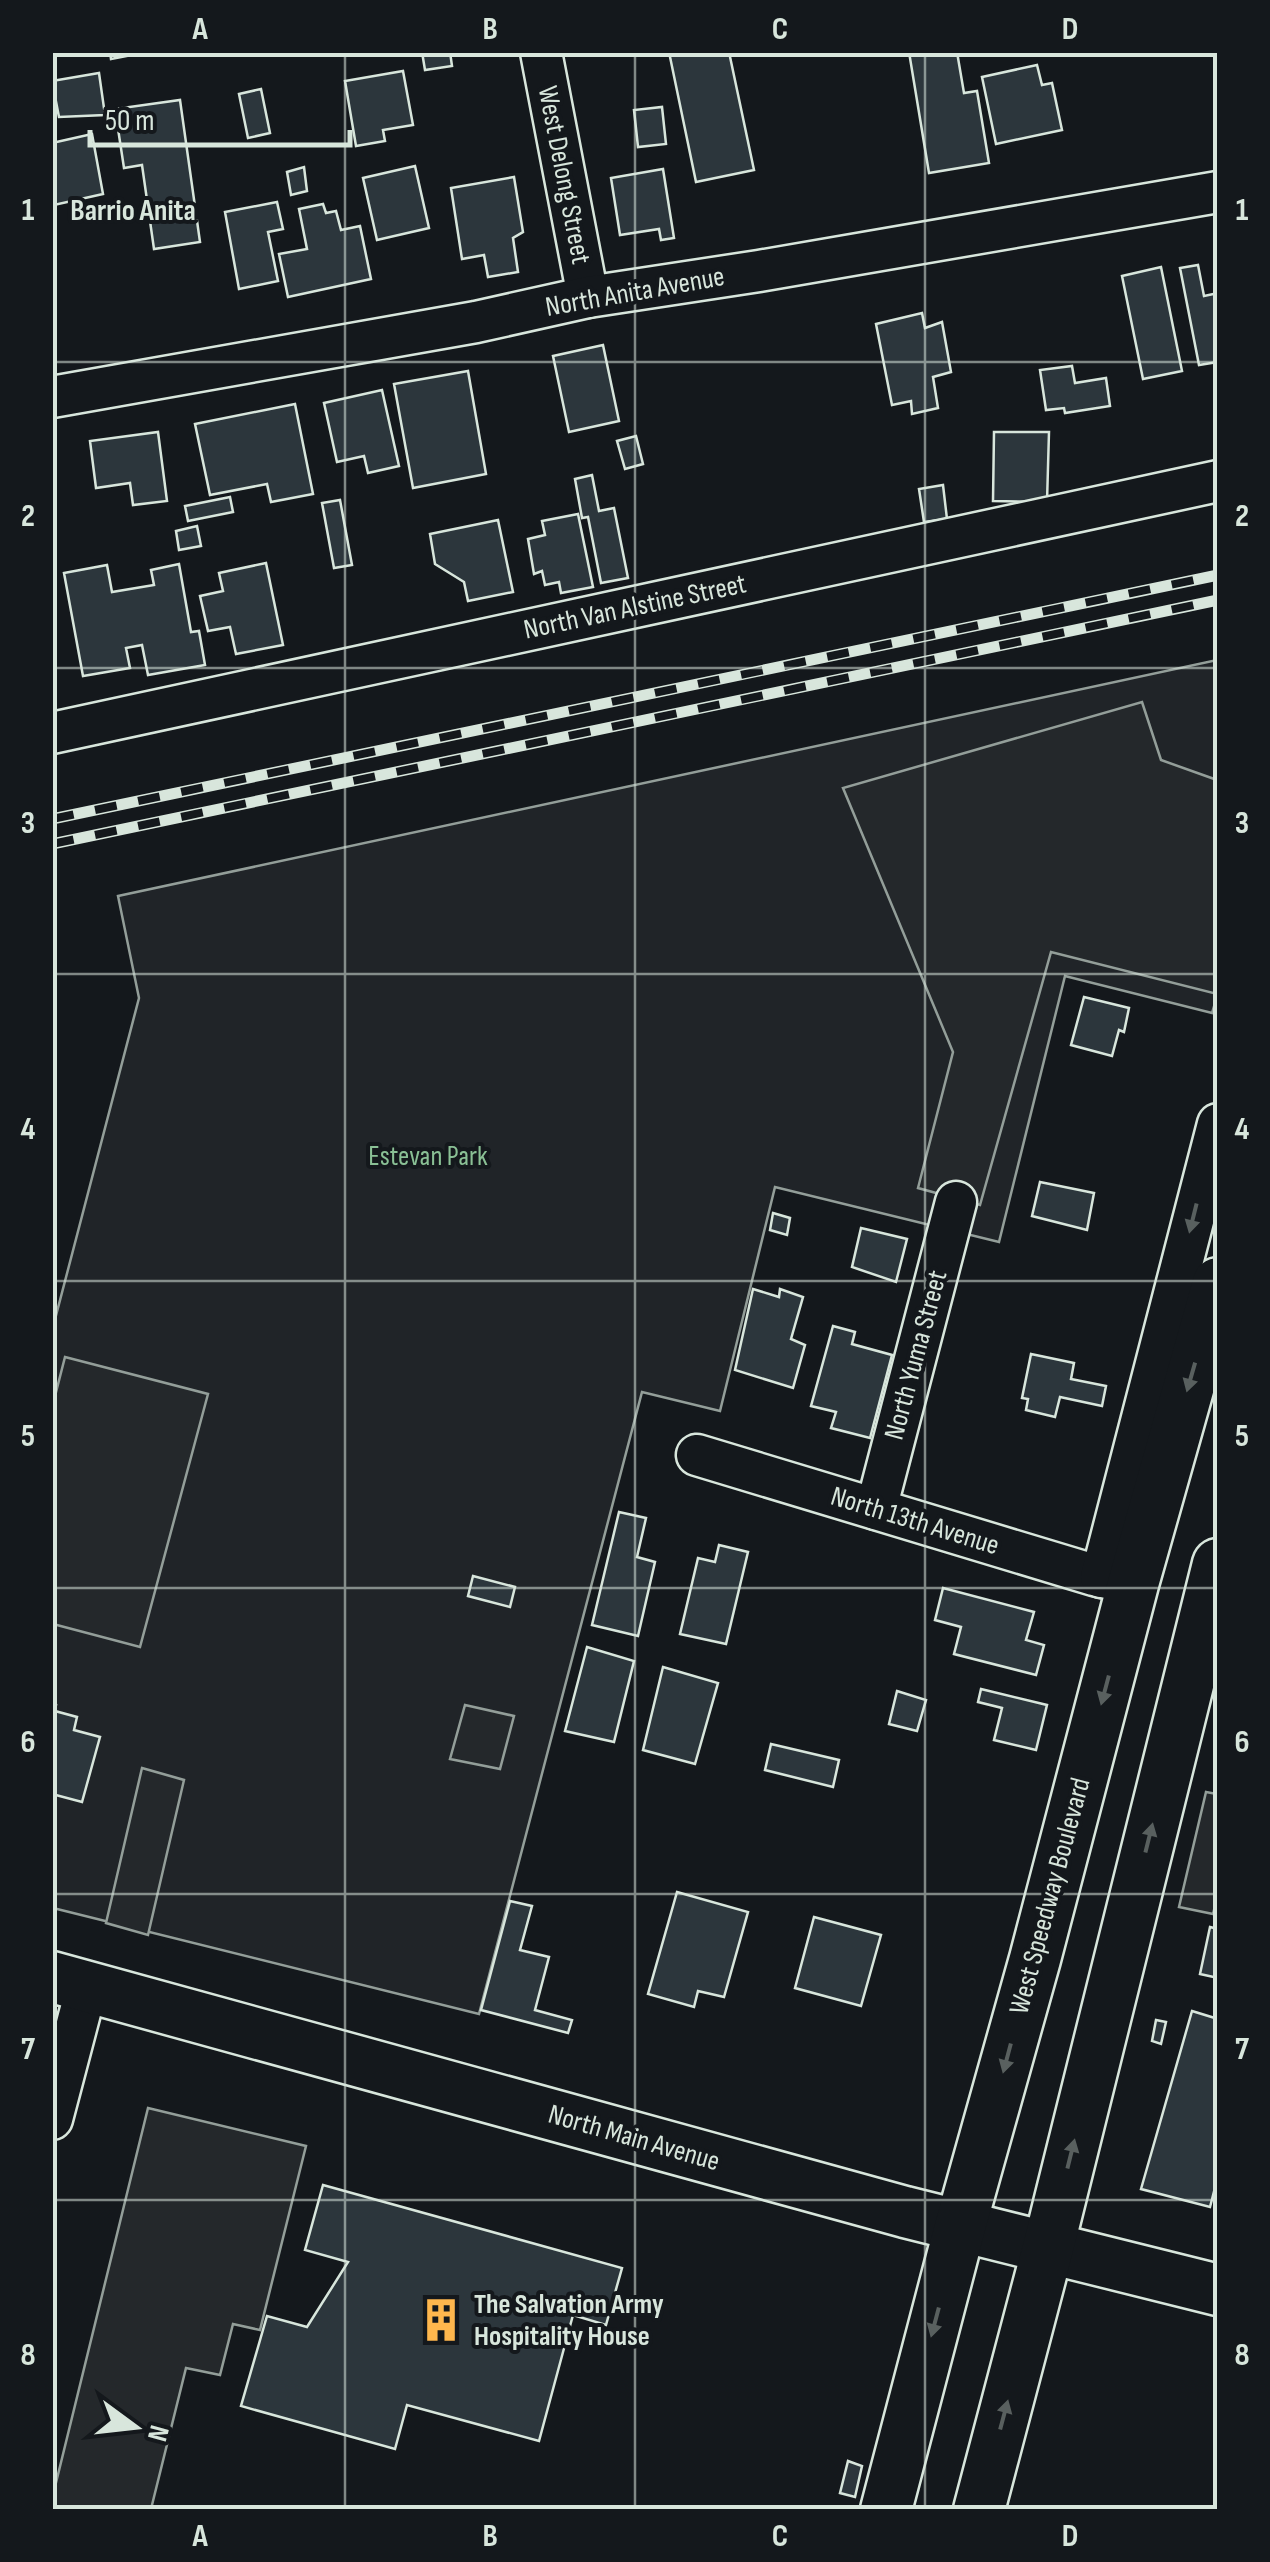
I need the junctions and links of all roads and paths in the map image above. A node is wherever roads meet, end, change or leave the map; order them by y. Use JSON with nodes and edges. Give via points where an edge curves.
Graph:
{"nodes":[{"id":1,"x":540,"y":52,"type":"edge"},
{"id":2,"x":1218,"y":192,"type":"edge"},
{"id":3,"x":588,"y":297,"type":"junction"},
{"id":4,"x":52,"y":398,"type":"edge"},
{"id":5,"x":1218,"y":481,"type":"edge"},
{"id":6,"x":52,"y":733,"type":"edge"},
{"id":7,"x":1218,"y":1124,"type":"edge"},
{"id":8,"x":956,"y":1202,"type":"dead end"},
{"id":9,"x":1218,"y":1283,"type":"edge"},
{"id":10,"x":698,"y":1455,"type":"dead end"},
{"id":11,"x":876,"y":1509,"type":"junction"},
{"id":12,"x":1117,"y":1580,"type":"junction"},
{"id":13,"x":1215,"y":1584,"type":"edge"},
{"id":14,"x":70,"y":1982,"type":"edge"},
{"id":15,"x":52,"y":2120,"type":"edge"},
{"id":16,"x":960,"y":2227,"type":"junction"},
{"id":17,"x":1048,"y":2248,"type":"junction"},
{"id":18,"x":1218,"y":2290,"type":"edge"},
{"id":19,"x":886,"y":2510,"type":"edge"},
{"id":20,"x":979,"y":2510,"type":"edge"}],
"edges":[{"from":1,"to":3,"type":"street","name":"West Delong Street"},
{"from":2,"to":3,"type":"street","name":"North Anita Avenue"},
{"from":3,"to":4,"type":"street","name":"North Anita Avenue"},
{"from":5,"to":6,"type":"street","name":"North Van Alstine Street"},
{"from":7,"to":12,"type":"street","name":"West Speedway Boulevard","one_way":true},
{"from":8,"to":11,"type":"street","name":"North Yuma Street"},
{"from":9,"to":12,"type":"main road","name":"West Speedway Boulevard","one_way":true},
{"from":10,"to":11,"type":"street","name":"North 13th Avenue"},
{"from":11,"to":12,"type":"street","name":"North 13th Avenue"},
{"from":12,"to":16,"type":"main road","name":"West Speedway Boulevard","one_way":true,"via":[[1036,1959]]},
{"from":17,"to":13,"type":"main road","one_way":true},
{"from":14,"to":15,"type":"street"},
{"from":14,"to":16,"type":"main road","name":"North Main Avenue"},
{"from":16,"to":17,"type":"main road","name":"North Main Avenue"},
{"from":16,"to":19,"type":"main road","name":"West Speedway Boulevard","one_way":true},
{"from":17,"to":18,"type":"main road","name":"North Main Avenue"},
{"from":20,"to":17,"type":"main road","one_way":true}]}
